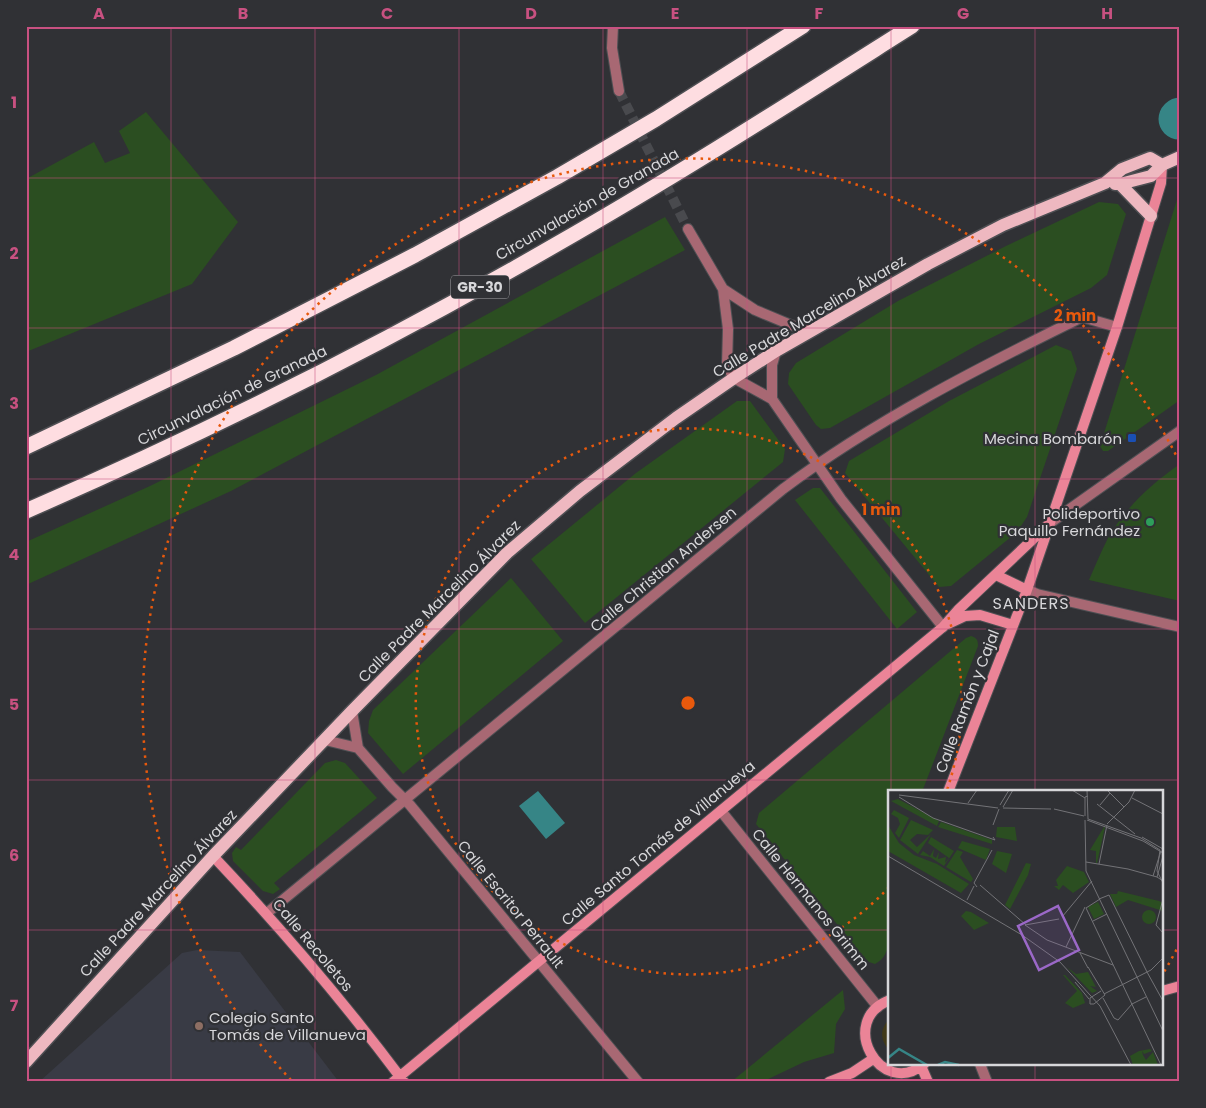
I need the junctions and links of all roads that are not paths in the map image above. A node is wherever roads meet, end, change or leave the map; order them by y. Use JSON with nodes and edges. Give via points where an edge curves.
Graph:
{"nodes":[{"id":1,"x":614,"y":26,"type":"edge"},
{"id":2,"x":803,"y":26,"type":"edge"},
{"id":3,"x":912,"y":26,"type":"edge"},
{"id":4,"x":619,"y":91,"type":"tunnel mouth"},
{"id":5,"x":1180,"y":157,"type":"edge"},
{"id":6,"x":1162,"y":165,"type":"junction"},
{"id":7,"x":1105,"y":183,"type":"junction"},
{"id":8,"x":1120,"y":184,"type":"junction"},
{"id":9,"x":1151,"y":216,"type":"junction"},
{"id":10,"x":688,"y":229,"type":"tunnel mouth"},
{"id":11,"x":723,"y":289,"type":"junction"},
{"id":12,"x":1117,"y":327,"type":"junction"},
{"id":13,"x":812,"y":331,"type":"junction"},
{"id":14,"x":776,"y":351,"type":"junction"},
{"id":15,"x":734,"y":378,"type":"junction"},
{"id":16,"x":772,"y":399,"type":"junction"},
{"id":17,"x":1180,"y":432,"type":"edge"},
{"id":18,"x":26,"y":447,"type":"edge"},
{"id":19,"x":817,"y":464,"type":"junction"},
{"id":20,"x":26,"y":511,"type":"edge"},
{"id":21,"x":1050,"y":523,"type":"junction"},
{"id":22,"x":996,"y":575,"type":"junction"},
{"id":23,"x":1027,"y":590,"type":"junction"},
{"id":24,"x":1013,"y":625,"type":"junction"},
{"id":25,"x":942,"y":627,"type":"junction"},
{"id":26,"x":1180,"y":627,"type":"edge"},
{"id":27,"x":352,"y":712,"type":"junction"},
{"id":28,"x":325,"y":740,"type":"junction"},
{"id":29,"x":358,"y":748,"type":"junction"},
{"id":30,"x":949,"y":790,"type":"edge"},
{"id":31,"x":405,"y":800,"type":"junction"},
{"id":32,"x":721,"y":811,"type":"junction"},
{"id":33,"x":213,"y":856,"type":"junction"},
{"id":34,"x":267,"y":913,"type":"junction"},
{"id":35,"x":539,"y":961,"type":"junction"},
{"id":36,"x":1180,"y":986,"type":"edge"},
{"id":37,"x":1164,"y":990,"type":"edge"},
{"id":38,"x":888,"y":1001,"type":"edge"},
{"id":39,"x":878,"y":1007,"type":"junction"},
{"id":40,"x":28,"y":1058,"type":"edge"},
{"id":41,"x":873,"y":1059,"type":"junction"},
{"id":42,"x":920,"y":1066,"type":"edge"},
{"id":43,"x":922,"y":1066,"type":"edge"},
{"id":44,"x":981,"y":1066,"type":"edge"},
{"id":45,"x":399,"y":1080,"type":"edge"},
{"id":46,"x":638,"y":1082,"type":"edge"},
{"id":47,"x":829,"y":1082,"type":"edge"},
{"id":48,"x":928,"y":1082,"type":"edge"},
{"id":49,"x":987,"y":1082,"type":"edge"}],
"edges":[{"from":1,"to":4,"type":"street","via":[[612,48]]},
{"from":2,"to":18,"type":"highway","via":[[656,119],[482,218],[234,348]]},
{"from":3,"to":20,"type":"highway","name":"Circunvalación de Granada","number":"GR-30","via":[[649,190],[425,317],[254,405]]},
{"from":5,"to":6,"type":"main road","name":"Calle Padre Marcelino Álvarez"},
{"from":6,"to":7,"type":"main road","name":"Calle Padre Marcelino Álvarez","via":[[1150,158],[1122,169]]},
{"from":6,"to":8,"type":"main road","name":"Calle Padre Marcelino Álvarez","via":[[1152,176]]},
{"from":6,"to":9,"type":"main road","name":"Calle Ramón y Cajal"},
{"from":7,"to":8,"type":"main road","name":"Calle Padre Marcelino Álvarez"},
{"from":7,"to":13,"type":"main road","name":"Calle Padre Marcelino Álvarez","via":[[1003,225]]},
{"from":8,"to":9,"type":"main road"},
{"from":9,"to":12,"type":"main road","name":"Calle Ramón y Cajal"},
{"from":10,"to":11,"type":"street"},
{"from":11,"to":13,"type":"street","via":[[755,310]]},
{"from":11,"to":15,"type":"street","via":[[728,329],[727,366]]},
{"from":12,"to":19,"type":"street","name":"Calle Christian Andersen","via":[[1082,317],[972,373],[854,439]]},
{"from":12,"to":21,"type":"main road","name":"Calle Ramón y Cajal"},
{"from":13,"to":14,"type":"main road","name":"Calle Padre Marcelino Álvarez"},
{"from":14,"to":15,"type":"main road","name":"Calle Padre Marcelino Álvarez"},
{"from":14,"to":16,"type":"street","via":[[772,365]]},
{"from":15,"to":16,"type":"street"},
{"from":15,"to":27,"type":"main road","name":"Calle Padre Marcelino Álvarez","via":[[580,491],[508,553]]},
{"from":16,"to":19,"type":"street"},
{"from":17,"to":21,"type":"street"},
{"from":19,"to":25,"type":"street"},
{"from":19,"to":31,"type":"street","name":"Calle Christian Andersen"},
{"from":21,"to":22,"type":"main road","name":"Calle Santo Tomás de Villanueva"},
{"from":21,"to":23,"type":"main road","name":"Calle Ramón y Cajal"},
{"from":22,"to":23,"type":"main road"},
{"from":22,"to":25,"type":"main road","name":"Calle Santo Tomás de Villanueva"},
{"from":23,"to":24,"type":"main road","name":"Calle Ramón y Cajal"},
{"from":23,"to":26,"type":"street"},
{"from":24,"to":25,"type":"main road","name":"Calle Santo Tomás de Villanueva","via":[[980,615],[965,616]]},
{"from":24,"to":30,"type":"main road","name":"Calle Ramón y Cajal"},
{"from":25,"to":32,"type":"main road","name":"Calle Santo Tomás de Villanueva"},
{"from":27,"to":28,"type":"main road","name":"Calle Padre Marcelino Álvarez"},
{"from":27,"to":29,"type":"street"},
{"from":28,"to":29,"type":"street"},
{"from":28,"to":33,"type":"main road","name":"Calle Padre Marcelino Álvarez"},
{"from":29,"to":31,"type":"street","name":"Calle Escritor Perrault"},
{"from":31,"to":34,"type":"street","name":"Calle Christian Andersen"},
{"from":31,"to":35,"type":"street","name":"Calle Escritor Perrault"},
{"from":32,"to":35,"type":"main road","name":"Calle Santo Tomás de Villanueva"},
{"from":32,"to":39,"type":"street","name":"Calle Hermanos Grimm"},
{"from":33,"to":34,"type":"main road","name":"Calle Recoletos"},
{"from":33,"to":40,"type":"main road","name":"Calle Padre Marcelino Álvarez"},
{"from":34,"to":45,"type":"main road","name":"Calle Recoletos","via":[[379,1048]]},
{"from":35,"to":45,"type":"main road","name":"Calle Santo Tomás de Villanueva"},
{"from":35,"to":46,"type":"street","name":"Calle Escritor Perrault"},
{"from":36,"to":37,"type":"main road"},
{"from":38,"to":39,"type":"main road"},
{"from":39,"to":41,"type":"main road","via":[[869,1018],[865,1032],[866,1046]]},
{"from":41,"to":42,"type":"main road","via":[[891,1071],[912,1071]]},
{"from":41,"to":47,"type":"main road","via":[[852,1073]]},
{"from":43,"to":48,"type":"main road"},
{"from":44,"to":49,"type":"street"}]}
